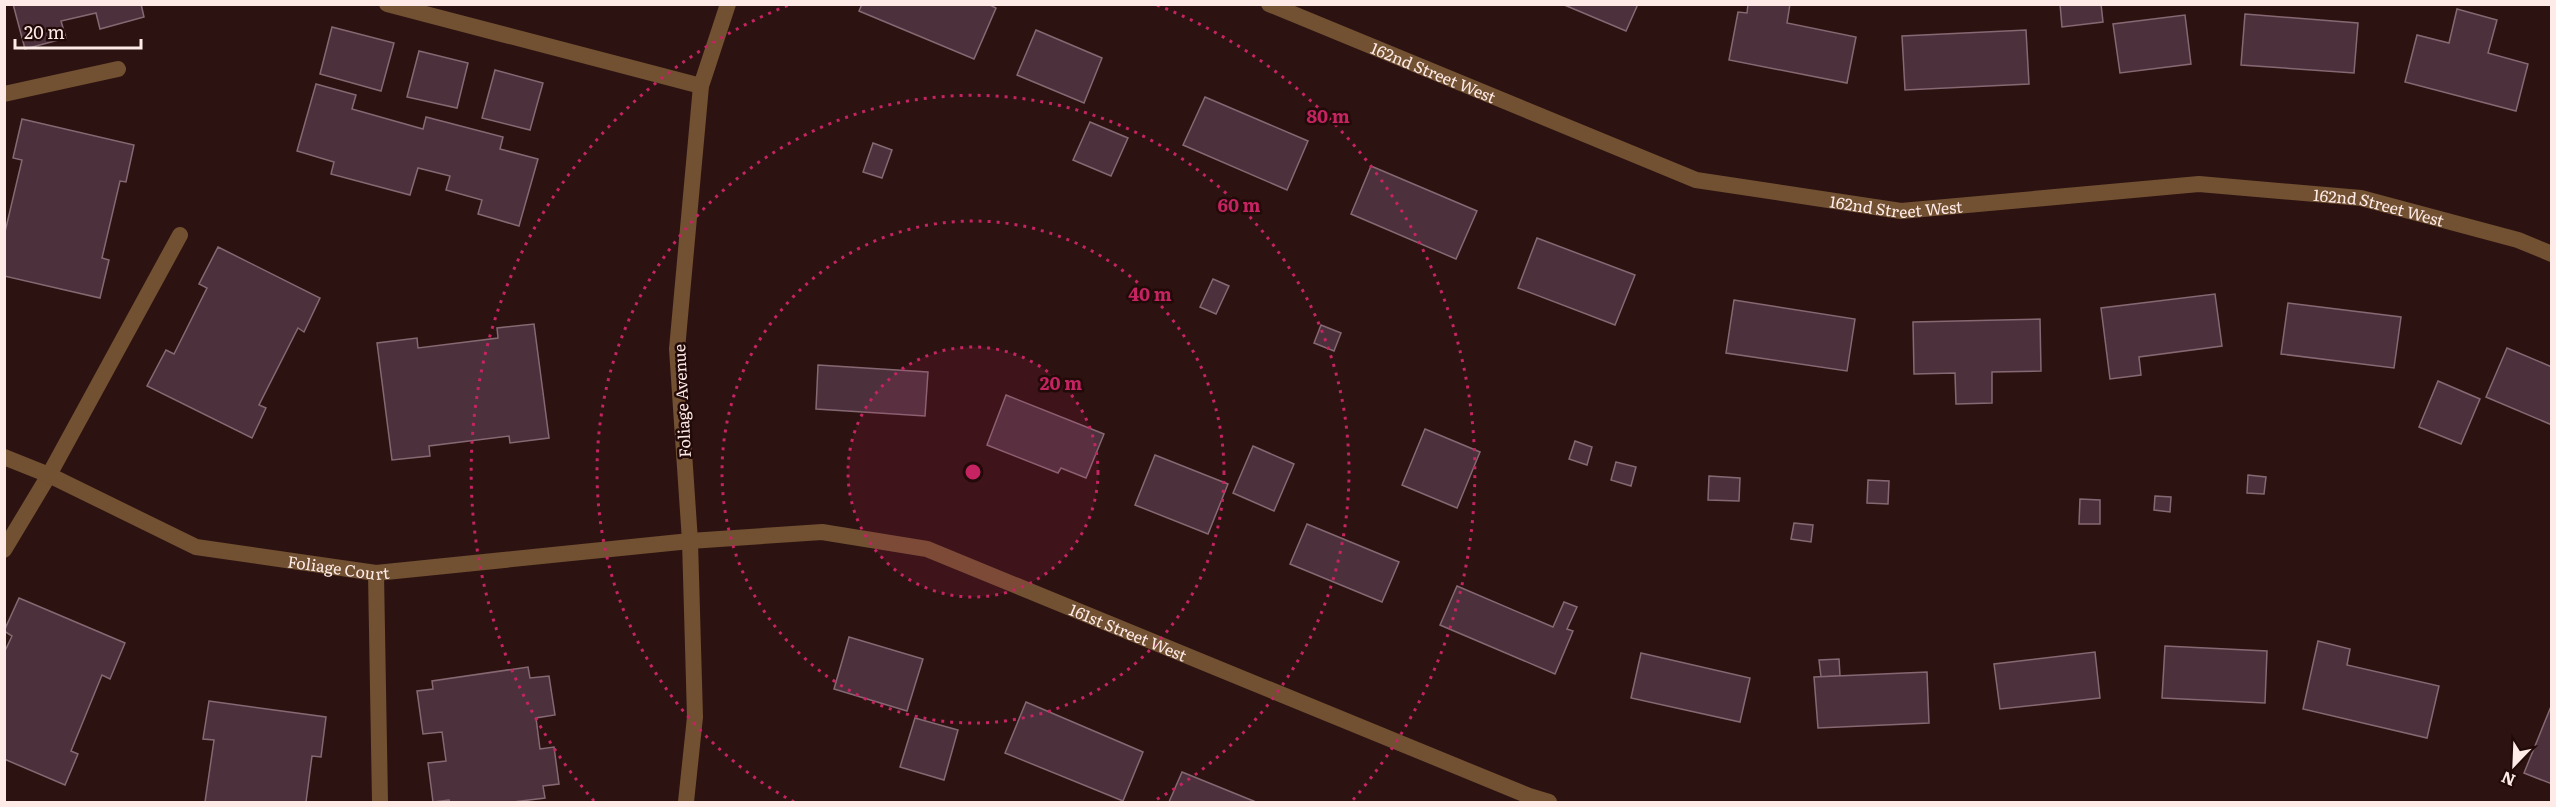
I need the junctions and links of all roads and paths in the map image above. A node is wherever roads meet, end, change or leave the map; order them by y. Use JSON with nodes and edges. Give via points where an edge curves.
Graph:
{"nodes":[{"id":1,"x":387,"y":4,"type":"edge"},
{"id":2,"x":728,"y":4,"type":"edge"},
{"id":3,"x":1269,"y":4,"type":"edge"},
{"id":4,"x":118,"y":69,"type":"dead end"},
{"id":5,"x":701,"y":86,"type":"junction"},
{"id":6,"x":4,"y":94,"type":"edge"},
{"id":7,"x":180,"y":235,"type":"dead end"},
{"id":8,"x":2552,"y":254,"type":"edge"},
{"id":9,"x":4,"y":457,"type":"edge"},
{"id":10,"x":49,"y":475,"type":"junction"},
{"id":11,"x":690,"y":541,"type":"junction"},
{"id":12,"x":4,"y":550,"type":"edge"},
{"id":13,"x":376,"y":573,"type":"junction"},
{"id":14,"x":380,"y":802,"type":"edge"},
{"id":15,"x":686,"y":802,"type":"edge"},
{"id":16,"x":1549,"y":802,"type":"edge"}],
"edges":[{"from":1,"to":5,"type":"street"},
{"from":2,"to":5,"type":"street","name":"Foliage Avenue"},
{"from":3,"to":8,"type":"street","name":"162nd Street West","via":[[1696,180],[1901,211],[2199,184],[2315,194],[2361,198],[2518,240]]},
{"from":4,"to":6,"type":"street"},
{"from":5,"to":11,"type":"street","name":"Foliage Avenue","via":[[677,349]]},
{"from":7,"to":10,"type":"street"},
{"from":9,"to":10,"type":"street","name":"Foliage Court"},
{"from":10,"to":12,"type":"street"},
{"from":10,"to":13,"type":"street","name":"Foliage Court","via":[[196,547]]},
{"from":11,"to":13,"type":"street","name":"Foliage Court"},
{"from":11,"to":15,"type":"street","name":"Foliage Avenue","via":[[695,717]]},
{"from":11,"to":16,"type":"street","name":"161st Street West","via":[[822,532],[927,549]]},
{"from":13,"to":14,"type":"street"}]}
